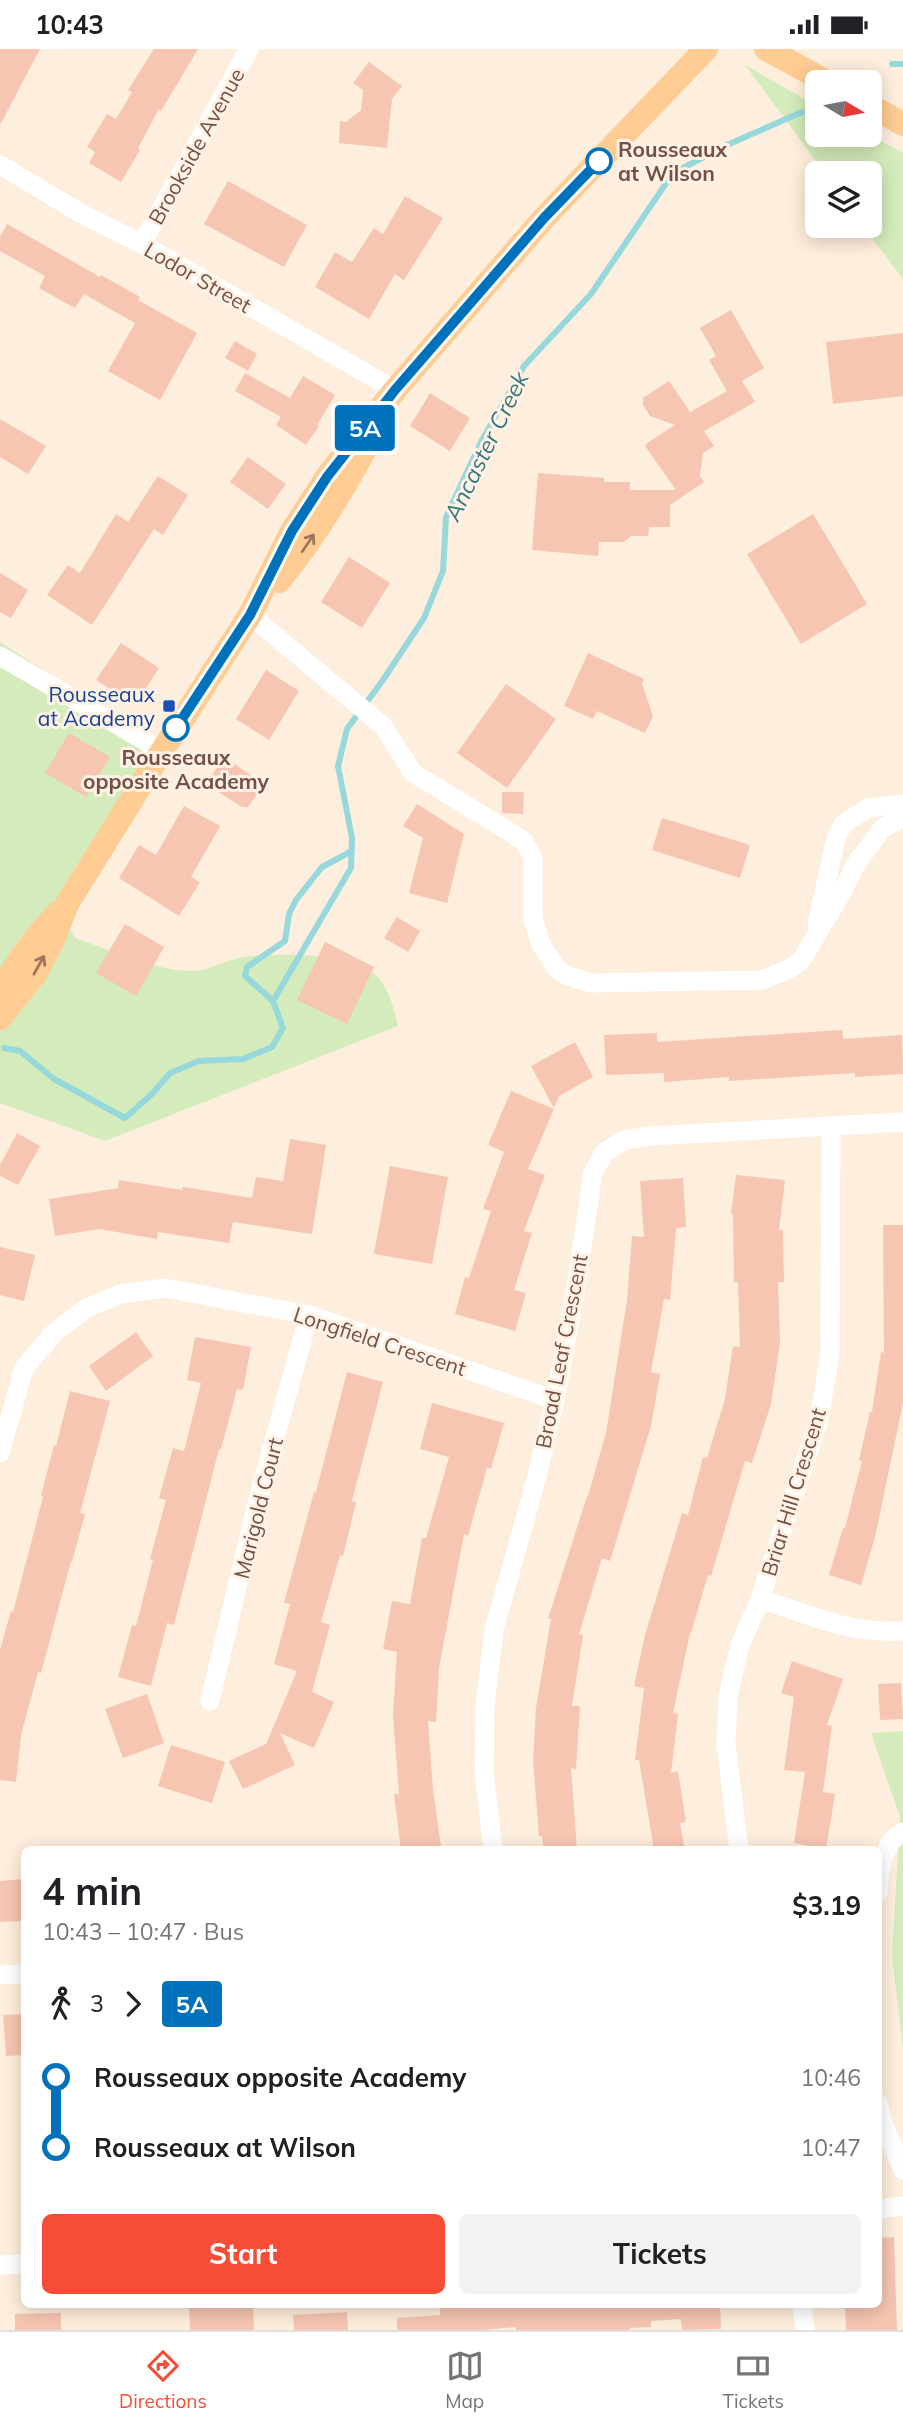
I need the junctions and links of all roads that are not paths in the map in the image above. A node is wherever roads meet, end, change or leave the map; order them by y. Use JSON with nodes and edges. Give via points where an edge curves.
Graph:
{"nodes":[{"id":1,"x":249,"y":49,"type":"edge"},
{"id":2,"x":706,"y":49,"type":"edge"},
{"id":3,"x":766,"y":49,"type":"edge"},
{"id":4,"x":805,"y":70,"type":"edge"},
{"id":5,"x":882,"y":113,"type":"edge"},
{"id":6,"x":903,"y":124,"type":"edge"},
{"id":7,"x":0,"y":165,"type":"edge"},
{"id":8,"x":142,"y":244,"type":"junction"},
{"id":9,"x":395,"y":390,"type":"junction"},
{"id":10,"x":250,"y":615,"type":"junction"},
{"id":11,"x":0,"y":656,"type":"edge"},
{"id":12,"x":162,"y":751,"type":"junction"},
{"id":13,"x":903,"y":804,"type":"edge"},
{"id":14,"x":903,"y":817,"type":"edge"},
{"id":15,"x":67,"y":904,"type":"junction"},
{"id":16,"x":815,"y":936,"type":"junction"},
{"id":17,"x":0,"y":991,"type":"edge"},
{"id":18,"x":0,"y":1018,"type":"edge"},
{"id":19,"x":903,"y":1122,"type":"edge"},
{"id":20,"x":831,"y":1127,"type":"junction"},
{"id":21,"x":309,"y":1315,"type":"junction"},
{"id":22,"x":555,"y":1400,"type":"junction"},
{"id":23,"x":0,"y":1453,"type":"edge"},
{"id":24,"x":760,"y":1598,"type":"junction"},
{"id":25,"x":903,"y":1631,"type":"edge"},
{"id":26,"x":210,"y":1701,"type":"dead end"},
{"id":27,"x":903,"y":1832,"type":"edge"},
{"id":28,"x":493,"y":1846,"type":"edge"},
{"id":29,"x":739,"y":1846,"type":"edge"},
{"id":30,"x":882,"y":1864,"type":"edge"},
{"id":31,"x":21,"y":1974,"type":"edge"},
{"id":32,"x":0,"y":1975,"type":"edge"},
{"id":33,"x":882,"y":2119,"type":"edge"},
{"id":34,"x":903,"y":2169,"type":"edge"},
{"id":35,"x":903,"y":2206,"type":"edge"},
{"id":36,"x":882,"y":2209,"type":"edge"},
{"id":37,"x":21,"y":2264,"type":"edge"},
{"id":38,"x":0,"y":2265,"type":"edge"},
{"id":39,"x":802,"y":2308,"type":"edge"},
{"id":40,"x":805,"y":2330,"type":"edge"}],
"edges":[{"from":1,"to":8,"type":"street","name":"Brookside Avenue"},
{"from":2,"to":9,"type":"main road","via":[[544,218]]},
{"from":3,"to":4,"type":"main road"},
{"from":5,"to":6,"type":"main road"},
{"from":7,"to":8,"type":"street","name":"Lodor Street"},
{"from":8,"to":9,"type":"street","name":"Lodor Street"},
{"from":9,"to":10,"type":"main road","via":[[292,531]]},
{"from":10,"to":12,"type":"main road"},
{"from":10,"to":16,"type":"street","via":[[383,726],[413,773],[523,840],[533,858],[533,918],[540,943],[558,969],[569,976],[591,983],[762,980],[802,959]]},
{"from":11,"to":12,"type":"street"},
{"from":12,"to":15,"type":"main road"},
{"from":13,"to":16,"type":"street","via":[[868,808],[844,824],[836,838]]},
{"from":14,"to":16,"type":"street","via":[[883,829],[856,864]]},
{"from":15,"to":17,"type":"main road","via":[[37,934]]},
{"from":18,"to":15,"type":"main road","one_way":true,"via":[[34,974]]},
{"from":19,"to":20,"type":"street","name":"Broad Leaf Crescent"},
{"from":20,"to":22,"type":"street","name":"Broad Leaf Crescent","via":[[649,1136],[624,1140],[605,1152],[593,1173]]},
{"from":20,"to":24,"type":"street","name":"Briar Hill Crescent","via":[[830,1353],[819,1419]]},
{"from":21,"to":22,"type":"street","name":"Longfield Crescent"},
{"from":21,"to":23,"type":"street","name":"Longfield Crescent","via":[[165,1288],[120,1294],[85,1309],[54,1333],[24,1368]]},
{"from":21,"to":26,"type":"street","name":"Marigold Court","via":[[257,1503]]},
{"from":22,"to":28,"type":"street","name":"Broad Leaf Crescent","via":[[494,1630],[485,1705],[484,1772]]},
{"from":24,"to":25,"type":"street","via":[[844,1628]]},
{"from":24,"to":29,"type":"street","name":"Briar Hill Crescent","via":[[740,1645],[728,1696],[726,1744]]},
{"from":27,"to":30,"type":"street"},
{"from":31,"to":32,"type":"street"},
{"from":33,"to":34,"type":"street"},
{"from":35,"to":36,"type":"street"},
{"from":37,"to":38,"type":"street"},
{"from":39,"to":40,"type":"street"}]}
